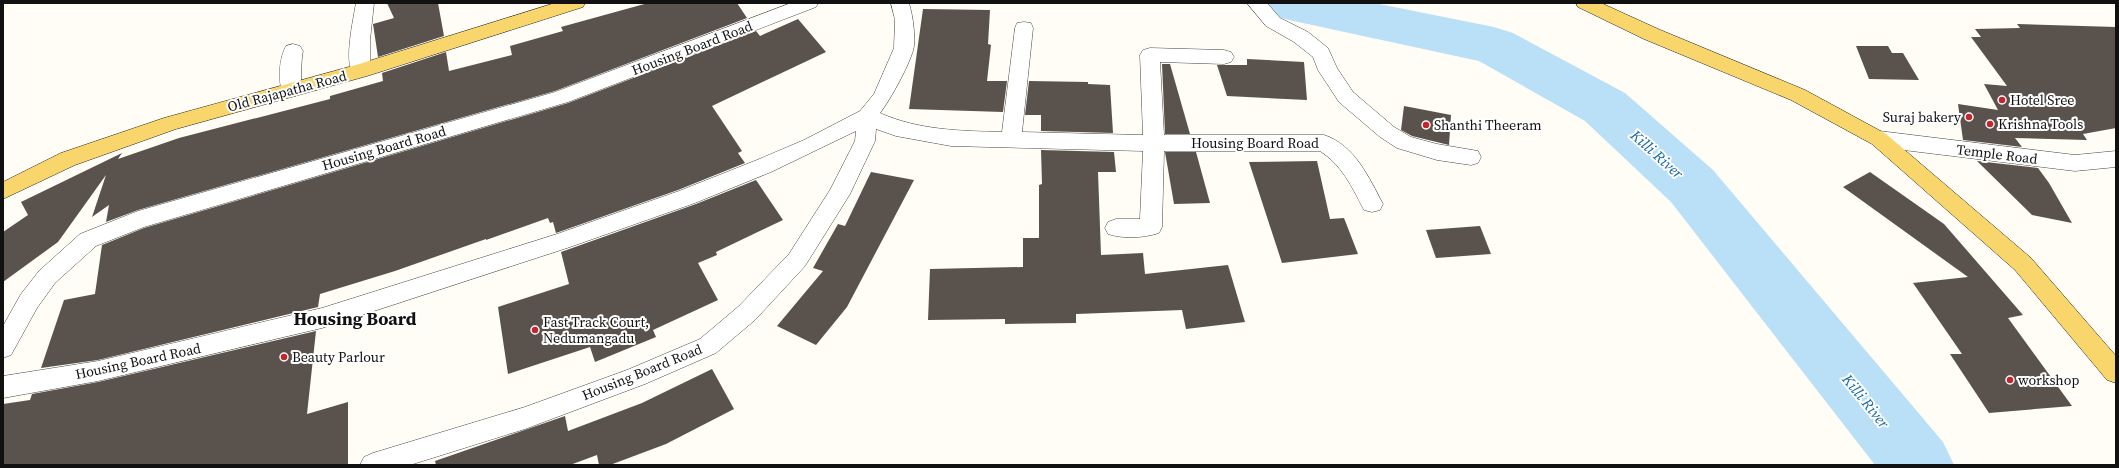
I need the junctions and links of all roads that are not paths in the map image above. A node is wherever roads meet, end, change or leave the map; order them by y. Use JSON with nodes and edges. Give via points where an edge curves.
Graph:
{"nodes":[{"id":1,"x":365,"y":3,"type":"edge"},
{"id":2,"x":576,"y":3,"type":"edge"},
{"id":3,"x":809,"y":3,"type":"edge"},
{"id":4,"x":900,"y":3,"type":"edge"},
{"id":5,"x":1256,"y":3,"type":"edge"},
{"id":6,"x":1585,"y":3,"type":"edge"},
{"id":7,"x":1024,"y":28,"type":"dead end"},
{"id":8,"x":293,"y":51,"type":"dead end"},
{"id":9,"x":1224,"y":57,"type":"dead end"},
{"id":10,"x":360,"y":70,"type":"junction"},
{"id":11,"x":291,"y":90,"type":"junction"},
{"id":12,"x":867,"y":116,"type":"junction"},
{"id":13,"x":1011,"y":140,"type":"junction"},
{"id":14,"x":1879,"y":140,"type":"junction"},
{"id":15,"x":1154,"y":143,"type":"junction"},
{"id":16,"x":1471,"y":157,"type":"dead end"},
{"id":17,"x":2116,"y":159,"type":"edge"},
{"id":18,"x":3,"y":191,"type":"edge"},
{"id":19,"x":1372,"y":204,"type":"dead end"},
{"id":20,"x":1116,"y":228,"type":"dead end"},
{"id":21,"x":3,"y":348,"type":"edge"},
{"id":22,"x":2116,"y":373,"type":"edge"},
{"id":23,"x":3,"y":387,"type":"edge"},
{"id":24,"x":373,"y":465,"type":"edge"}],
"edges":[{"from":1,"to":10,"type":"street","via":[[360,40]]},
{"from":2,"to":10,"type":"main road","name":"Old Rajapatha Road"},
{"from":3,"to":21,"type":"street","name":"Housing Board Road","via":[[561,97],[138,220],[88,240],[47,277],[28,301]]},
{"from":4,"to":12,"type":"street","name":"Housing Board Road","via":[[904,20],[904,48],[882,97]]},
{"from":5,"to":16,"type":"street","via":[[1273,22],[1301,37],[1321,54],[1346,97],[1387,132],[1404,143],[1437,152]]},
{"from":6,"to":14,"type":"main road","via":[[1651,34],[1798,94]]},
{"from":7,"to":13,"type":"street"},
{"from":8,"to":11,"type":"street","via":[[290,65]]},
{"from":9,"to":15,"type":"street","via":[[1150,55]]},
{"from":10,"to":11,"type":"main road","name":"Old Rajapatha Road"},
{"from":11,"to":18,"type":"main road","name":"Old Rajapatha Road","via":[[171,123],[68,159]]},
{"from":12,"to":13,"type":"street","name":"Housing Board Road","via":[[896,129],[952,138]]},
{"from":12,"to":23,"type":"street","name":"Housing Board Road","via":[[811,145],[687,197],[435,291],[98,371]]},
{"from":12,"to":24,"type":"street","name":"Housing Board Road","via":[[865,141],[840,194],[797,260],[747,314],[708,346],[636,377],[525,418]]},
{"from":13,"to":15,"type":"street","name":"Housing Board Road"},
{"from":14,"to":17,"type":"street","name":"Temple Road","via":[[2075,163]]},
{"from":14,"to":22,"type":"main road","via":[[2023,264]]},
{"from":15,"to":19,"type":"street","name":"Housing Board Road","via":[[1324,143],[1338,151],[1354,170]]},
{"from":15,"to":20,"type":"street","via":[[1151,227]]}]}
